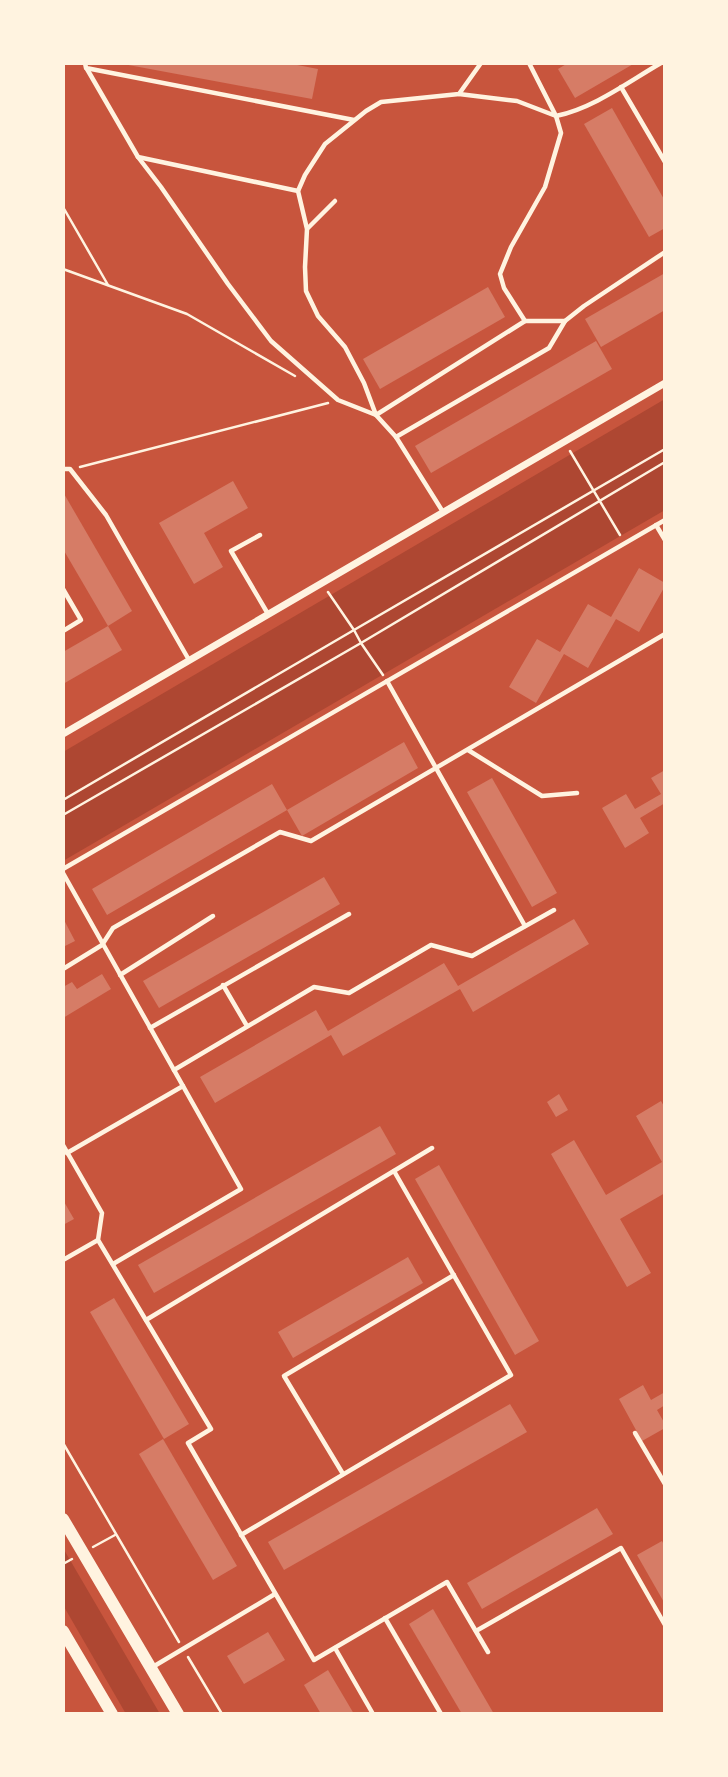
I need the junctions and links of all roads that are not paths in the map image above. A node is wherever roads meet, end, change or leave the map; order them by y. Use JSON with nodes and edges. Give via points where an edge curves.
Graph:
{"nodes":[{"id":1,"x":481,"y":63,"type":"edge"},
{"id":2,"x":529,"y":63,"type":"edge"},
{"id":3,"x":662,"y":63,"type":"edge"},
{"id":4,"x":86,"y":66,"type":"edge"},
{"id":5,"x":621,"y":87,"type":"junction"},
{"id":6,"x":459,"y":94,"type":"junction"},
{"id":7,"x":556,"y":116,"type":"junction"},
{"id":8,"x":355,"y":120,"type":"junction"},
{"id":9,"x":138,"y":157,"type":"junction"},
{"id":10,"x":665,"y":162,"type":"edge"},
{"id":11,"x":298,"y":191,"type":"junction"},
{"id":12,"x":335,"y":201,"type":"dead end"},
{"id":13,"x":307,"y":229,"type":"junction"},
{"id":14,"x":665,"y":252,"type":"edge"},
{"id":15,"x":525,"y":321,"type":"junction"},
{"id":16,"x":565,"y":321,"type":"junction"},
{"id":17,"x":665,"y":383,"type":"edge"},
{"id":18,"x":376,"y":415,"type":"junction"},
{"id":19,"x":396,"y":437,"type":"junction"},
{"id":20,"x":63,"y":469,"type":"edge"},
{"id":21,"x":443,"y":513,"type":"junction"},
{"id":22,"x":665,"y":520,"type":"edge"},
{"id":23,"x":656,"y":525,"type":"junction"},
{"id":24,"x":260,"y":534,"type":"dead end"},
{"id":25,"x":665,"y":540,"type":"edge"},
{"id":26,"x":63,"y":589,"type":"edge"},
{"id":27,"x":268,"y":615,"type":"junction"},
{"id":28,"x":63,"y":631,"type":"edge"},
{"id":29,"x":665,"y":634,"type":"edge"},
{"id":30,"x":189,"y":660,"type":"junction"},
{"id":31,"x":387,"y":681,"type":"junction"},
{"id":32,"x":63,"y":734,"type":"edge"},
{"id":33,"x":467,"y":750,"type":"junction"},
{"id":34,"x":437,"y":767,"type":"junction"},
{"id":35,"x":576,"y":793,"type":"dead end"},
{"id":36,"x":63,"y":871,"type":"edge"},
{"id":37,"x":554,"y":910,"type":"dead end"},
{"id":38,"x":349,"y":914,"type":"dead end"},
{"id":39,"x":213,"y":916,"type":"dead end"},
{"id":40,"x":525,"y":926,"type":"junction"},
{"id":41,"x":102,"y":946,"type":"junction"},
{"id":42,"x":63,"y":969,"type":"edge"},
{"id":43,"x":120,"y":975,"type":"junction"},
{"id":44,"x":223,"y":985,"type":"junction"},
{"id":45,"x":247,"y":1026,"type":"junction"},
{"id":46,"x":150,"y":1028,"type":"junction"},
{"id":47,"x":174,"y":1070,"type":"junction"},
{"id":48,"x":183,"y":1086,"type":"junction"},
{"id":49,"x":63,"y":1145,"type":"edge"},
{"id":50,"x":432,"y":1148,"type":"dead end"},
{"id":51,"x":67,"y":1153,"type":"junction"},
{"id":52,"x":394,"y":1171,"type":"junction"},
{"id":53,"x":98,"y":1240,"type":"junction"},
{"id":54,"x":63,"y":1260,"type":"edge"},
{"id":55,"x":113,"y":1264,"type":"junction"},
{"id":56,"x":454,"y":1275,"type":"junction"},
{"id":57,"x":146,"y":1320,"type":"junction"},
{"id":58,"x":635,"y":1433,"type":"dead end"},
{"id":59,"x":343,"y":1474,"type":"junction"},
{"id":60,"x":665,"y":1485,"type":"edge"},
{"id":61,"x":63,"y":1518,"type":"edge"},
{"id":62,"x":241,"y":1535,"type":"junction"},
{"id":63,"x":275,"y":1594,"type":"junction"},
{"id":64,"x":385,"y":1618,"type":"junction"},
{"id":65,"x":665,"y":1625,"type":"edge"},
{"id":66,"x":63,"y":1631,"type":"edge"},
{"id":67,"x":476,"y":1631,"type":"junction"},
{"id":68,"x":335,"y":1648,"type":"junction"},
{"id":69,"x":488,"y":1652,"type":"dead end"},
{"id":70,"x":150,"y":1668,"type":"junction"},
{"id":71,"x":112,"y":1714,"type":"edge"},
{"id":72,"x":178,"y":1714,"type":"edge"},
{"id":73,"x":373,"y":1714,"type":"edge"},
{"id":74,"x":441,"y":1714,"type":"edge"}],
"edges":[{"from":1,"to":6,"type":"lane"},
{"from":2,"to":7,"type":"lane"},
{"from":3,"to":5,"type":"lane"},
{"from":4,"to":8,"type":"lane"},
{"from":4,"to":9,"type":"lane"},
{"from":5,"to":7,"type":"lane","via":[[572,113]]},
{"from":5,"to":10,"type":"lane"},
{"from":6,"to":7,"type":"lane","via":[[517,101]]},
{"from":6,"to":8,"type":"lane","via":[[381,102]]},
{"from":7,"to":15,"type":"lane","via":[[561,133],[545,187],[500,274]]},
{"from":8,"to":11,"type":"lane","via":[[324,144]]},
{"from":9,"to":11,"type":"lane"},
{"from":9,"to":18,"type":"lane","via":[[271,341],[338,400]]},
{"from":11,"to":13,"type":"lane"},
{"from":12,"to":13,"type":"lane"},
{"from":13,"to":18,"type":"lane","via":[[306,291],[318,316],[345,347]]},
{"from":14,"to":16,"type":"lane"},
{"from":15,"to":16,"type":"lane"},
{"from":15,"to":18,"type":"lane"},
{"from":16,"to":19,"type":"lane","via":[[549,348]]},
{"from":17,"to":21,"type":"street"},
{"from":18,"to":19,"type":"lane"},
{"from":19,"to":21,"type":"lane"},
{"from":20,"to":30,"type":"lane","via":[[70,469],[106,515]]},
{"from":21,"to":27,"type":"street"},
{"from":22,"to":23,"type":"lane"},
{"from":23,"to":25,"type":"lane"},
{"from":23,"to":31,"type":"lane"},
{"from":24,"to":27,"type":"lane","via":[[231,551]]},
{"from":26,"to":28,"type":"lane","via":[[81,620]]},
{"from":27,"to":30,"type":"street"},
{"from":29,"to":33,"type":"lane"},
{"from":30,"to":32,"type":"street"},
{"from":31,"to":34,"type":"lane"},
{"from":31,"to":36,"type":"lane"},
{"from":33,"to":34,"type":"lane"},
{"from":33,"to":35,"type":"lane","via":[[542,796]]},
{"from":34,"to":40,"type":"lane"},
{"from":34,"to":41,"type":"lane","via":[[311,841],[280,832],[113,929]]},
{"from":36,"to":41,"type":"lane"},
{"from":37,"to":40,"type":"lane"},
{"from":38,"to":44,"type":"lane"},
{"from":39,"to":43,"type":"lane"},
{"from":40,"to":45,"type":"lane","via":[[472,956],[431,945],[349,993],[314,987]]},
{"from":41,"to":42,"type":"lane"},
{"from":41,"to":43,"type":"lane"},
{"from":43,"to":46,"type":"lane"},
{"from":44,"to":45,"type":"lane"},
{"from":44,"to":46,"type":"lane"},
{"from":45,"to":47,"type":"lane"},
{"from":46,"to":47,"type":"lane"},
{"from":47,"to":48,"type":"lane"},
{"from":48,"to":51,"type":"lane"},
{"from":48,"to":55,"type":"lane","via":[[240,1189]]},
{"from":49,"to":51,"type":"lane"},
{"from":50,"to":52,"type":"lane"},
{"from":51,"to":53,"type":"lane","via":[[102,1213]]},
{"from":52,"to":56,"type":"lane"},
{"from":52,"to":57,"type":"lane"},
{"from":53,"to":54,"type":"lane"},
{"from":53,"to":55,"type":"lane"},
{"from":55,"to":57,"type":"lane"},
{"from":56,"to":59,"type":"lane","via":[[512,1376]]},
{"from":56,"to":59,"type":"lane","via":[[284,1376]]},
{"from":57,"to":62,"type":"lane","via":[[211,1429],[188,1443]]},
{"from":58,"to":60,"type":"lane"},
{"from":59,"to":62,"type":"lane"},
{"from":61,"to":70,"type":"main road"},
{"from":62,"to":63,"type":"lane"},
{"from":63,"to":68,"type":"lane","via":[[314,1660]]},
{"from":63,"to":70,"type":"lane"},
{"from":64,"to":67,"type":"lane","via":[[447,1581]]},
{"from":64,"to":68,"type":"lane"},
{"from":64,"to":74,"type":"lane"},
{"from":65,"to":67,"type":"lane","via":[[621,1548]]},
{"from":66,"to":71,"type":"main road"},
{"from":67,"to":69,"type":"lane"},
{"from":68,"to":73,"type":"lane"},
{"from":70,"to":72,"type":"main road"}]}
